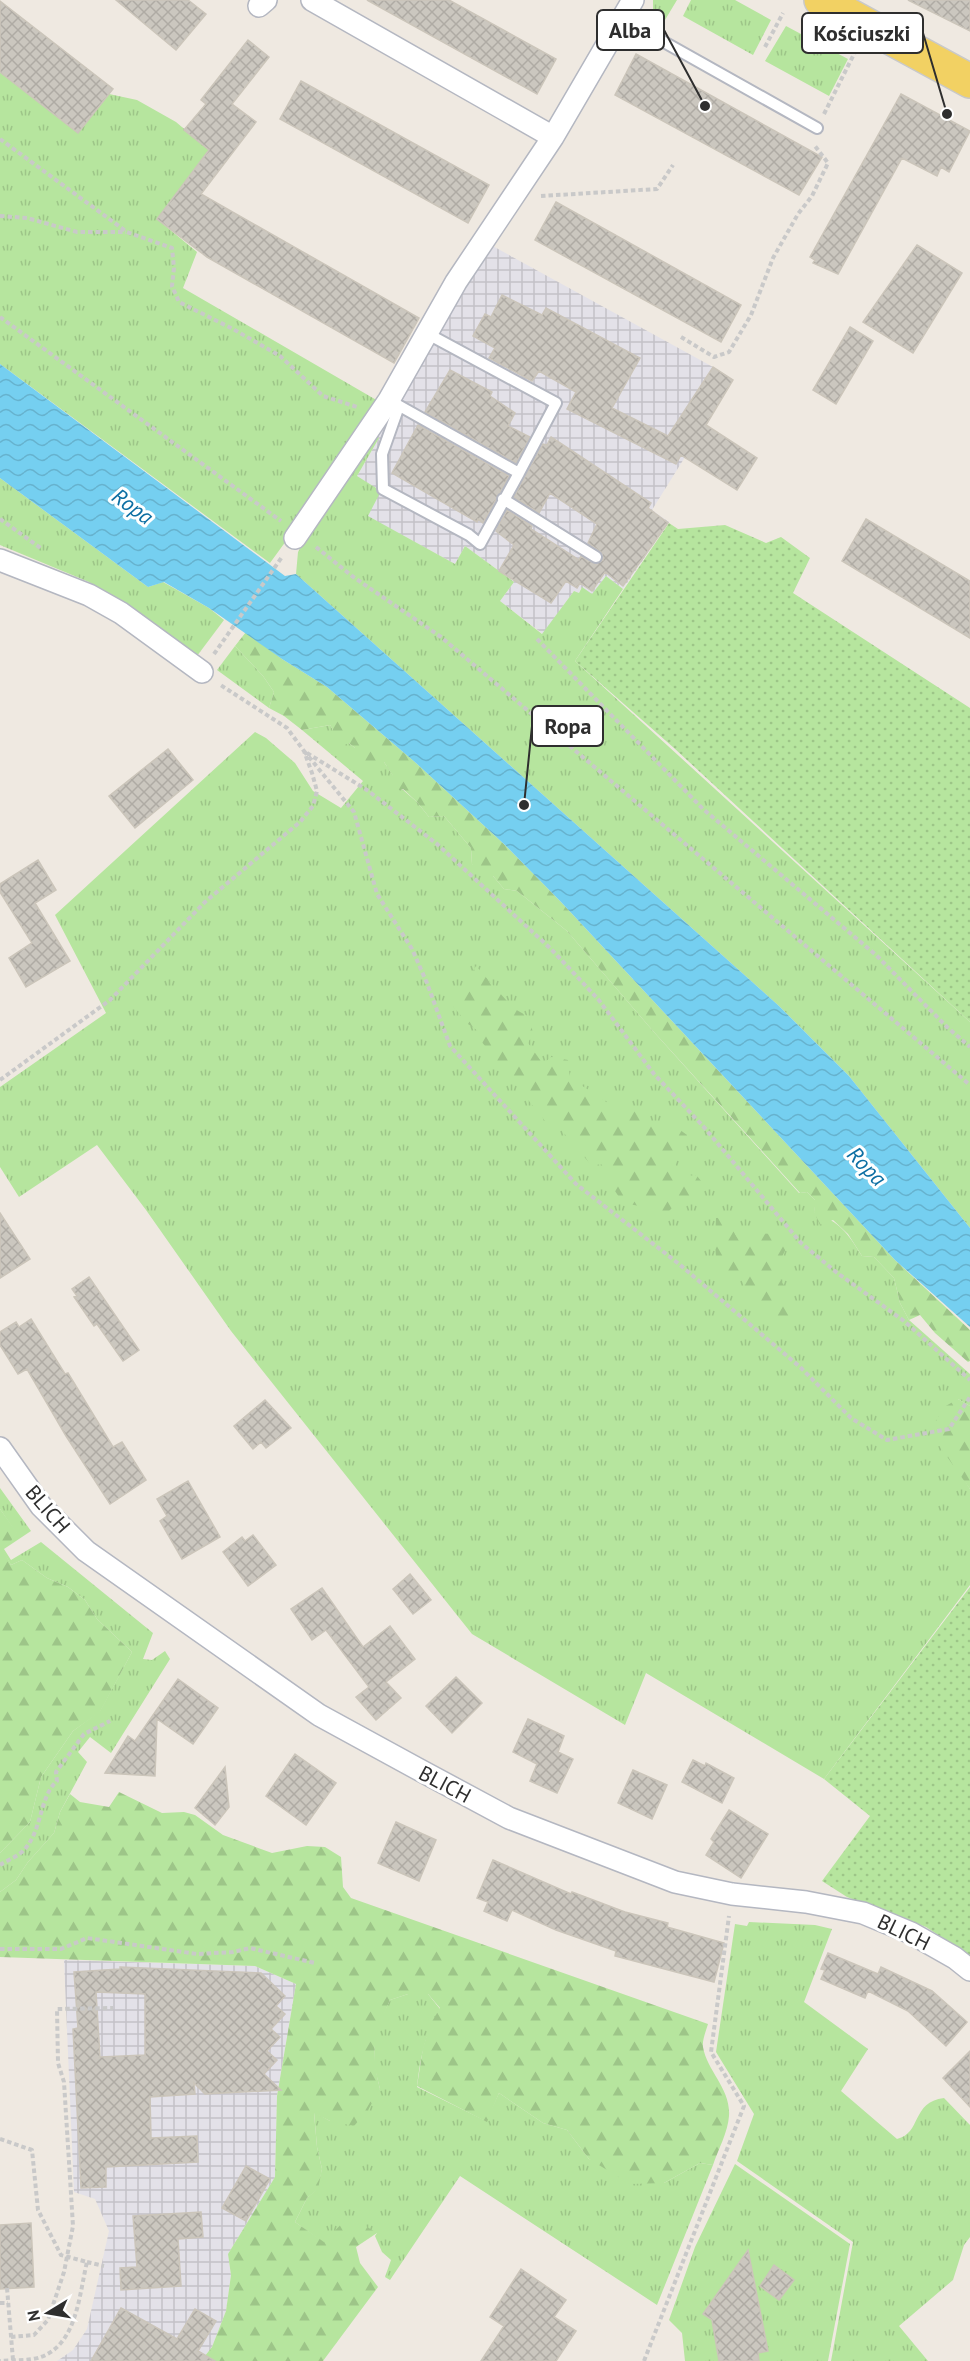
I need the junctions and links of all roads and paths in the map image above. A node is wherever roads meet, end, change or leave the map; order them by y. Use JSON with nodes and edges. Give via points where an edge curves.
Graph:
{"nodes":[{"id":1,"x":312,"y":0,"type":"edge"},
{"id":2,"x":633,"y":0,"type":"edge"},
{"id":3,"x":820,"y":0,"type":"edge"},
{"id":4,"x":783,"y":13,"type":"dead end"},
{"id":5,"x":622,"y":19,"type":"junction"},
{"id":6,"x":765,"y":47,"type":"dead end"},
{"id":7,"x":855,"y":52,"type":"dead end"},
{"id":8,"x":970,"y":81,"type":"edge"},
{"id":9,"x":817,"y":128,"type":"junction"},
{"id":10,"x":553,"y":137,"type":"junction"},
{"id":11,"x":0,"y":139,"type":"edge"},
{"id":12,"x":673,"y":165,"type":"dead end"},
{"id":13,"x":513,"y":197,"type":"junction"},
{"id":14,"x":0,"y":216,"type":"edge"},
{"id":15,"x":127,"y":232,"type":"junction"},
{"id":16,"x":0,"y":317,"type":"edge"},
{"id":17,"x":428,"y":334,"type":"junction"},
{"id":18,"x":681,"y":337,"type":"dead end"},
{"id":19,"x":390,"y":405,"type":"junction"},
{"id":20,"x":519,"y":472,"type":"junction"},
{"id":21,"x":503,"y":499,"type":"junction"},
{"id":22,"x":296,"y":536,"type":"junction"},
{"id":23,"x":596,"y":557,"type":"dead end"},
{"id":24,"x":0,"y":560,"type":"edge"},
{"id":25,"x":537,"y":639,"type":"dead end"},
{"id":26,"x":206,"y":665,"type":"junction"},
{"id":27,"x":304,"y":751,"type":"junction"},
{"id":28,"x":970,"y":1047,"type":"edge"},
{"id":29,"x":0,"y":1080,"type":"edge"},
{"id":30,"x":970,"y":1085,"type":"edge"},
{"id":31,"x":970,"y":1380,"type":"edge"},
{"id":32,"x":970,"y":1397,"type":"edge"},
{"id":33,"x":0,"y":1448,"type":"edge"},
{"id":34,"x":110,"y":1721,"type":"dead end"},
{"id":35,"x":0,"y":1865,"type":"edge"},
{"id":36,"x":727,"y":1932,"type":"dead end"},
{"id":37,"x":0,"y":1949,"type":"edge"},
{"id":38,"x":315,"y":1963,"type":"dead end"},
{"id":39,"x":970,"y":1970,"type":"edge"},
{"id":40,"x":113,"y":2008,"type":"dead end"},
{"id":41,"x":0,"y":2139,"type":"edge"},
{"id":42,"x":67,"y":2256,"type":"junction"},
{"id":43,"x":87,"y":2262,"type":"junction"},
{"id":44,"x":104,"y":2266,"type":"dead end"},
{"id":45,"x":7,"y":2288,"type":"dead end"},
{"id":46,"x":0,"y":2303,"type":"edge"},
{"id":47,"x":8,"y":2303,"type":"junction"},
{"id":48,"x":11,"y":2337,"type":"junction"},
{"id":49,"x":13,"y":2360,"type":"edge"},
{"id":50,"x":0,"y":2361,"type":"edge"},
{"id":51,"x":644,"y":2361,"type":"edge"}],
"edges":[{"from":1,"to":10,"type":"street"},
{"from":2,"to":5,"type":"street"},
{"from":3,"to":8,"type":"main road"},
{"from":4,"to":6,"type":"path"},
{"from":5,"to":9,"type":"lane"},
{"from":5,"to":10,"type":"street"},
{"from":7,"to":9,"type":"path"},
{"from":9,"to":18,"type":"path","via":[[810,142],[828,163],[827,168],[773,258],[751,315],[729,352],[714,357]]},
{"from":10,"to":13,"type":"street"},
{"from":11,"to":15,"type":"path"},
{"from":12,"to":13,"type":"path","via":[[657,189]]},
{"from":13,"to":17,"type":"street","via":[[456,282]]},
{"from":14,"to":15,"type":"path","via":[[27,218],[77,232]]},
{"from":15,"to":19,"type":"path","via":[[172,248],[172,286],[179,302],[280,356],[323,396],[351,406]]},
{"from":16,"to":22,"type":"path"},
{"from":17,"to":19,"type":"street"},
{"from":17,"to":20,"type":"lane","via":[[556,403]]},
{"from":19,"to":20,"type":"lane"},
{"from":19,"to":21,"type":"lane","via":[[382,454],[383,489],[480,544]]},
{"from":19,"to":22,"type":"street"},
{"from":20,"to":21,"type":"lane"},
{"from":21,"to":23,"type":"lane"},
{"from":22,"to":26,"type":"path"},
{"from":22,"to":30,"type":"path","via":[[441,637]]},
{"from":24,"to":26,"type":"street","via":[[89,595]]},
{"from":25,"to":28,"type":"path","via":[[703,808],[876,955]]},
{"from":26,"to":27,"type":"path","via":[[287,728]]},
{"from":27,"to":29,"type":"path","via":[[317,791],[313,806],[300,822],[205,902],[110,1000]]},
{"from":27,"to":31,"type":"path","via":[[367,789],[437,844],[551,949],[598,999],[654,1074],[801,1243],[904,1321]]},
{"from":27,"to":32,"type":"path","via":[[354,812],[377,894],[412,949],[450,1046],[576,1184],[679,1263],[800,1367],[850,1418],[887,1440],[949,1429]]},
{"from":33,"to":39,"type":"street","name":"BLICH","via":[[41,1506],[86,1551],[319,1714],[416,1768],[509,1818],[664,1878],[732,1894],[863,1913],[911,1933]]},
{"from":34,"to":35,"type":"path","via":[[84,1734],[56,1772],[57,1781],[48,1789],[40,1822],[24,1851]]},
{"from":36,"to":51,"type":"path","via":[[711,2052],[744,2106]]},
{"from":37,"to":38,"type":"path","via":[[61,1949],[87,1938],[197,1954],[250,1948]]},
{"from":40,"to":42,"type":"path","via":[[57,2009],[73,2226]]},
{"from":41,"to":42,"type":"path","via":[[32,2150],[38,2210],[61,2255]]},
{"from":42,"to":43,"type":"path"},
{"from":42,"to":48,"type":"path","via":[[48,2320],[34,2335]]},
{"from":43,"to":44,"type":"path"},
{"from":43,"to":49,"type":"path","via":[[71,2329],[57,2350],[39,2358]]},
{"from":45,"to":47,"type":"path"},
{"from":46,"to":47,"type":"path"},
{"from":47,"to":48,"type":"path"},
{"from":48,"to":49,"type":"path"},
{"from":49,"to":50,"type":"path"}]}
